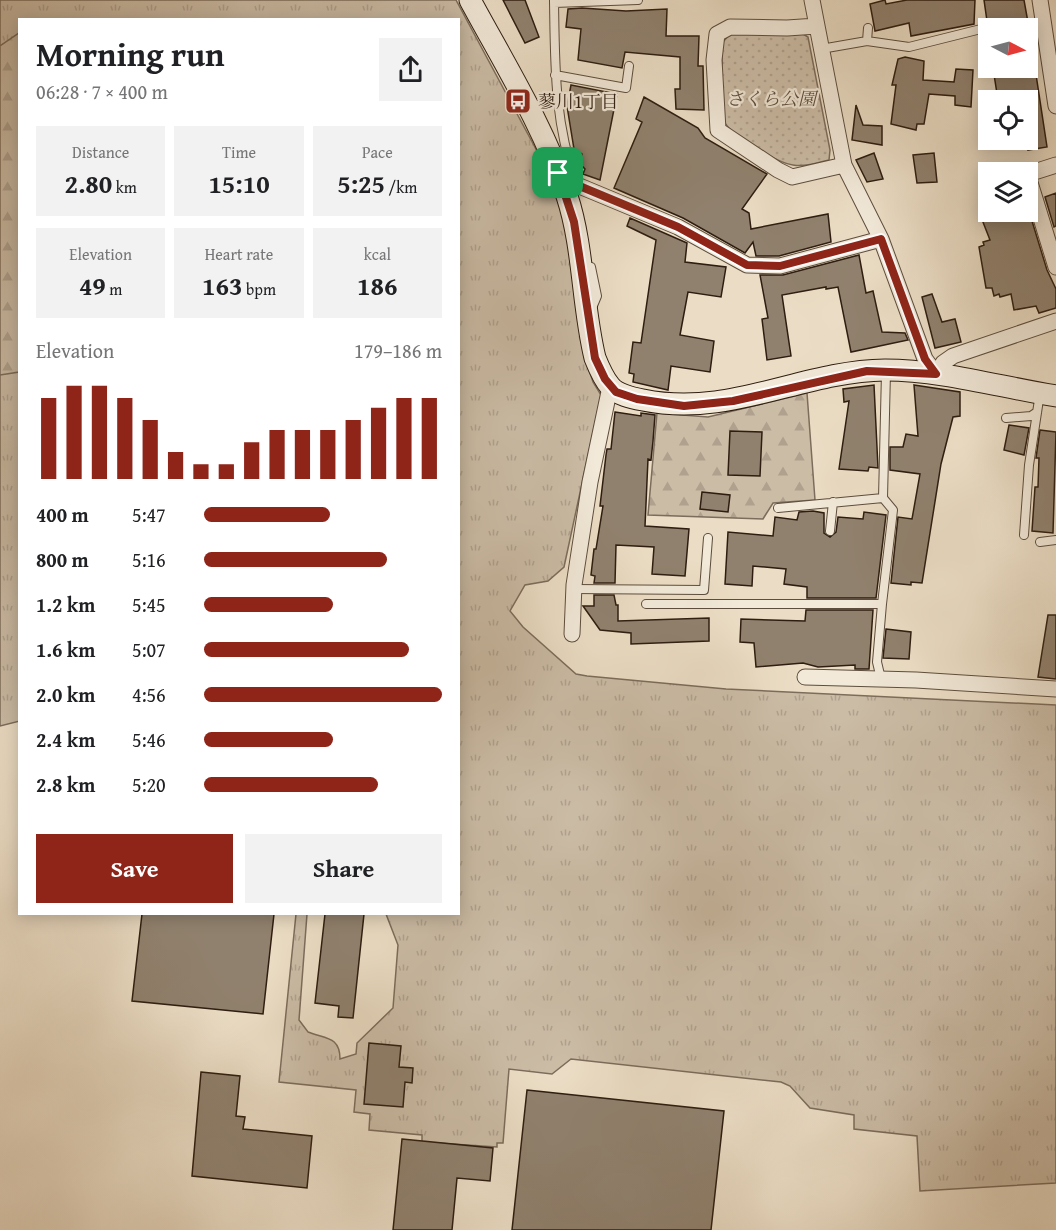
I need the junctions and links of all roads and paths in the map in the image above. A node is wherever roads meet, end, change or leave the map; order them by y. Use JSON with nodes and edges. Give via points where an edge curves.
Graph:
{"nodes":[{"id":1,"x":470,"y":0,"type":"edge"},
{"id":2,"x":638,"y":0,"type":"edge"},
{"id":3,"x":812,"y":0,"type":"edge"},
{"id":4,"x":1040,"y":0,"type":"edge"},
{"id":5,"x":554,"y":1,"type":"edge"},
{"id":6,"x":817,"y":26,"type":"junction"},
{"id":7,"x":868,"y":28,"type":"dead end"},
{"id":8,"x":978,"y":30,"type":"edge"},
{"id":9,"x":867,"y":41,"type":"junction"},
{"id":10,"x":821,"y":49,"type":"junction"},
{"id":11,"x":629,"y":66,"type":"dead end"},
{"id":12,"x":555,"y":75,"type":"junction"},
{"id":13,"x":1056,"y":106,"type":"edge"},
{"id":14,"x":844,"y":165,"type":"junction"},
{"id":15,"x":1056,"y":165,"type":"edge"},
{"id":16,"x":1038,"y":171,"type":"edge"},
{"id":17,"x":558,"y":173,"type":"junction"},
{"id":18,"x":577,"y":185,"type":"junction"},
{"id":19,"x":1038,"y":202,"type":"edge"},
{"id":20,"x":881,"y":239,"type":"junction"},
{"id":21,"x":1052,"y":240,"type":"edge"},
{"id":22,"x":1056,"y":267,"type":"edge"},
{"id":23,"x":1056,"y":321,"type":"edge"},
{"id":24,"x":886,"y":370,"type":"junction"},
{"id":25,"x":936,"y":374,"type":"junction"},
{"id":26,"x":610,"y":387,"type":"junction"},
{"id":27,"x":1044,"y":400,"type":"edge"},
{"id":28,"x":1006,"y":418,"type":"dead end"},
{"id":29,"x":883,"y":498,"type":"junction"},
{"id":30,"x":832,"y":502,"type":"junction"},
{"id":31,"x":778,"y":508,"type":"dead end"},
{"id":32,"x":830,"y":531,"type":"dead end"},
{"id":33,"x":1024,"y":535,"type":"dead end"},
{"id":34,"x":708,"y":538,"type":"dead end"},
{"id":35,"x":1056,"y":540,"type":"edge"},
{"id":36,"x":1040,"y":542,"type":"dead end"},
{"id":37,"x":574,"y":589,"type":"junction"},
{"id":38,"x":646,"y":604,"type":"dead end"},
{"id":39,"x":882,"y":604,"type":"junction"},
{"id":40,"x":572,"y":634,"type":"dead end"},
{"id":41,"x":805,"y":677,"type":"dead end"},
{"id":42,"x":881,"y":679,"type":"junction"},
{"id":43,"x":1056,"y":689,"type":"edge"}],
"edges":[{"from":1,"to":17,"type":"street","via":[[526,102]]},
{"from":2,"to":5,"type":"lane"},
{"from":3,"to":6,"type":"street"},
{"from":4,"to":13,"type":"street"},
{"from":5,"to":12,"type":"lane"},
{"from":6,"to":10,"type":"street"},
{"from":6,"to":14,"type":"street","via":[[730,27],[717,34],[714,60],[718,130],[792,177]]},
{"from":7,"to":9,"type":"lane"},
{"from":8,"to":9,"type":"lane","via":[[909,47]]},
{"from":9,"to":10,"type":"lane"},
{"from":10,"to":14,"type":"street"},
{"from":11,"to":12,"type":"lane","via":[[626,88]]},
{"from":12,"to":18,"type":"lane","via":[[560,126]]},
{"from":14,"to":20,"type":"street"},
{"from":15,"to":16,"type":"street"},
{"from":17,"to":18,"type":"street"},
{"from":17,"to":26,"type":"street","via":[[574,225],[595,358]]},
{"from":18,"to":20,"type":"street","via":[[678,227],[747,265],[780,266]]},
{"from":19,"to":21,"type":"street"},
{"from":20,"to":25,"type":"street","via":[[925,359]]},
{"from":21,"to":22,"type":"street"},
{"from":23,"to":25,"type":"street","via":[[952,356]]},
{"from":24,"to":25,"type":"street"},
{"from":24,"to":26,"type":"street","via":[[846,374],[696,406],[637,399]]},
{"from":24,"to":29,"type":"lane"},
{"from":25,"to":27,"type":"street"},
{"from":26,"to":37,"type":"street","via":[[590,482]]},
{"from":27,"to":28,"type":"lane","via":[[1031,416]]},
{"from":27,"to":33,"type":"lane","via":[[1029,465]]},
{"from":29,"to":30,"type":"lane"},
{"from":29,"to":39,"type":"lane","via":[[893,510]]},
{"from":30,"to":31,"type":"lane"},
{"from":30,"to":32,"type":"lane"},
{"from":34,"to":37,"type":"lane","via":[[704,590]]},
{"from":35,"to":36,"type":"lane"},
{"from":37,"to":40,"type":"street"},
{"from":38,"to":39,"type":"lane"},
{"from":39,"to":42,"type":"lane","via":[[877,662]]},
{"from":41,"to":42,"type":"street"},
{"from":42,"to":43,"type":"street"}]}
